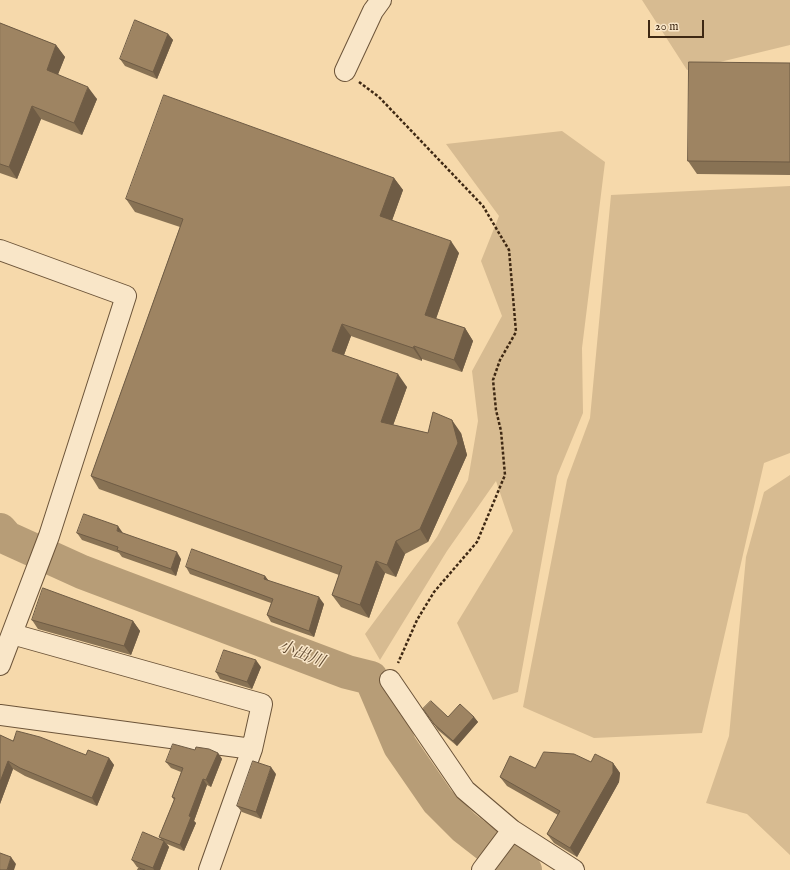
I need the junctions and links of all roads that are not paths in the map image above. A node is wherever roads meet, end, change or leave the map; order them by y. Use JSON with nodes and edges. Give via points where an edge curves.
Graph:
{"nodes":[{"id":1,"x":382,"y":0,"type":"edge"},
{"id":2,"x":345,"y":71,"type":"road end"},
{"id":3,"x":0,"y":250,"type":"edge"},
{"id":4,"x":12,"y":634,"type":"junction"},
{"id":5,"x":0,"y":665,"type":"edge"},
{"id":6,"x":390,"y":680,"type":"road end"},
{"id":7,"x":0,"y":715,"type":"edge"},
{"id":8,"x":252,"y":749,"type":"junction"},
{"id":9,"x":508,"y":835,"type":"junction"},
{"id":10,"x":485,"y":866,"type":"edge"},
{"id":11,"x":209,"y":870,"type":"edge"},
{"id":12,"x":574,"y":870,"type":"edge"}],
"edges":[{"from":1,"to":2,"type":"street","via":[[373,11]]},
{"from":3,"to":4,"type":"street","via":[[126,296],[49,536]]},
{"from":4,"to":5,"type":"street"},
{"from":4,"to":8,"type":"street","via":[[262,704]]},
{"from":6,"to":9,"type":"street","via":[[465,790]]},
{"from":7,"to":8,"type":"street"},
{"from":8,"to":11,"type":"street"},
{"from":9,"to":10,"type":"street"},
{"from":9,"to":12,"type":"street"}]}
